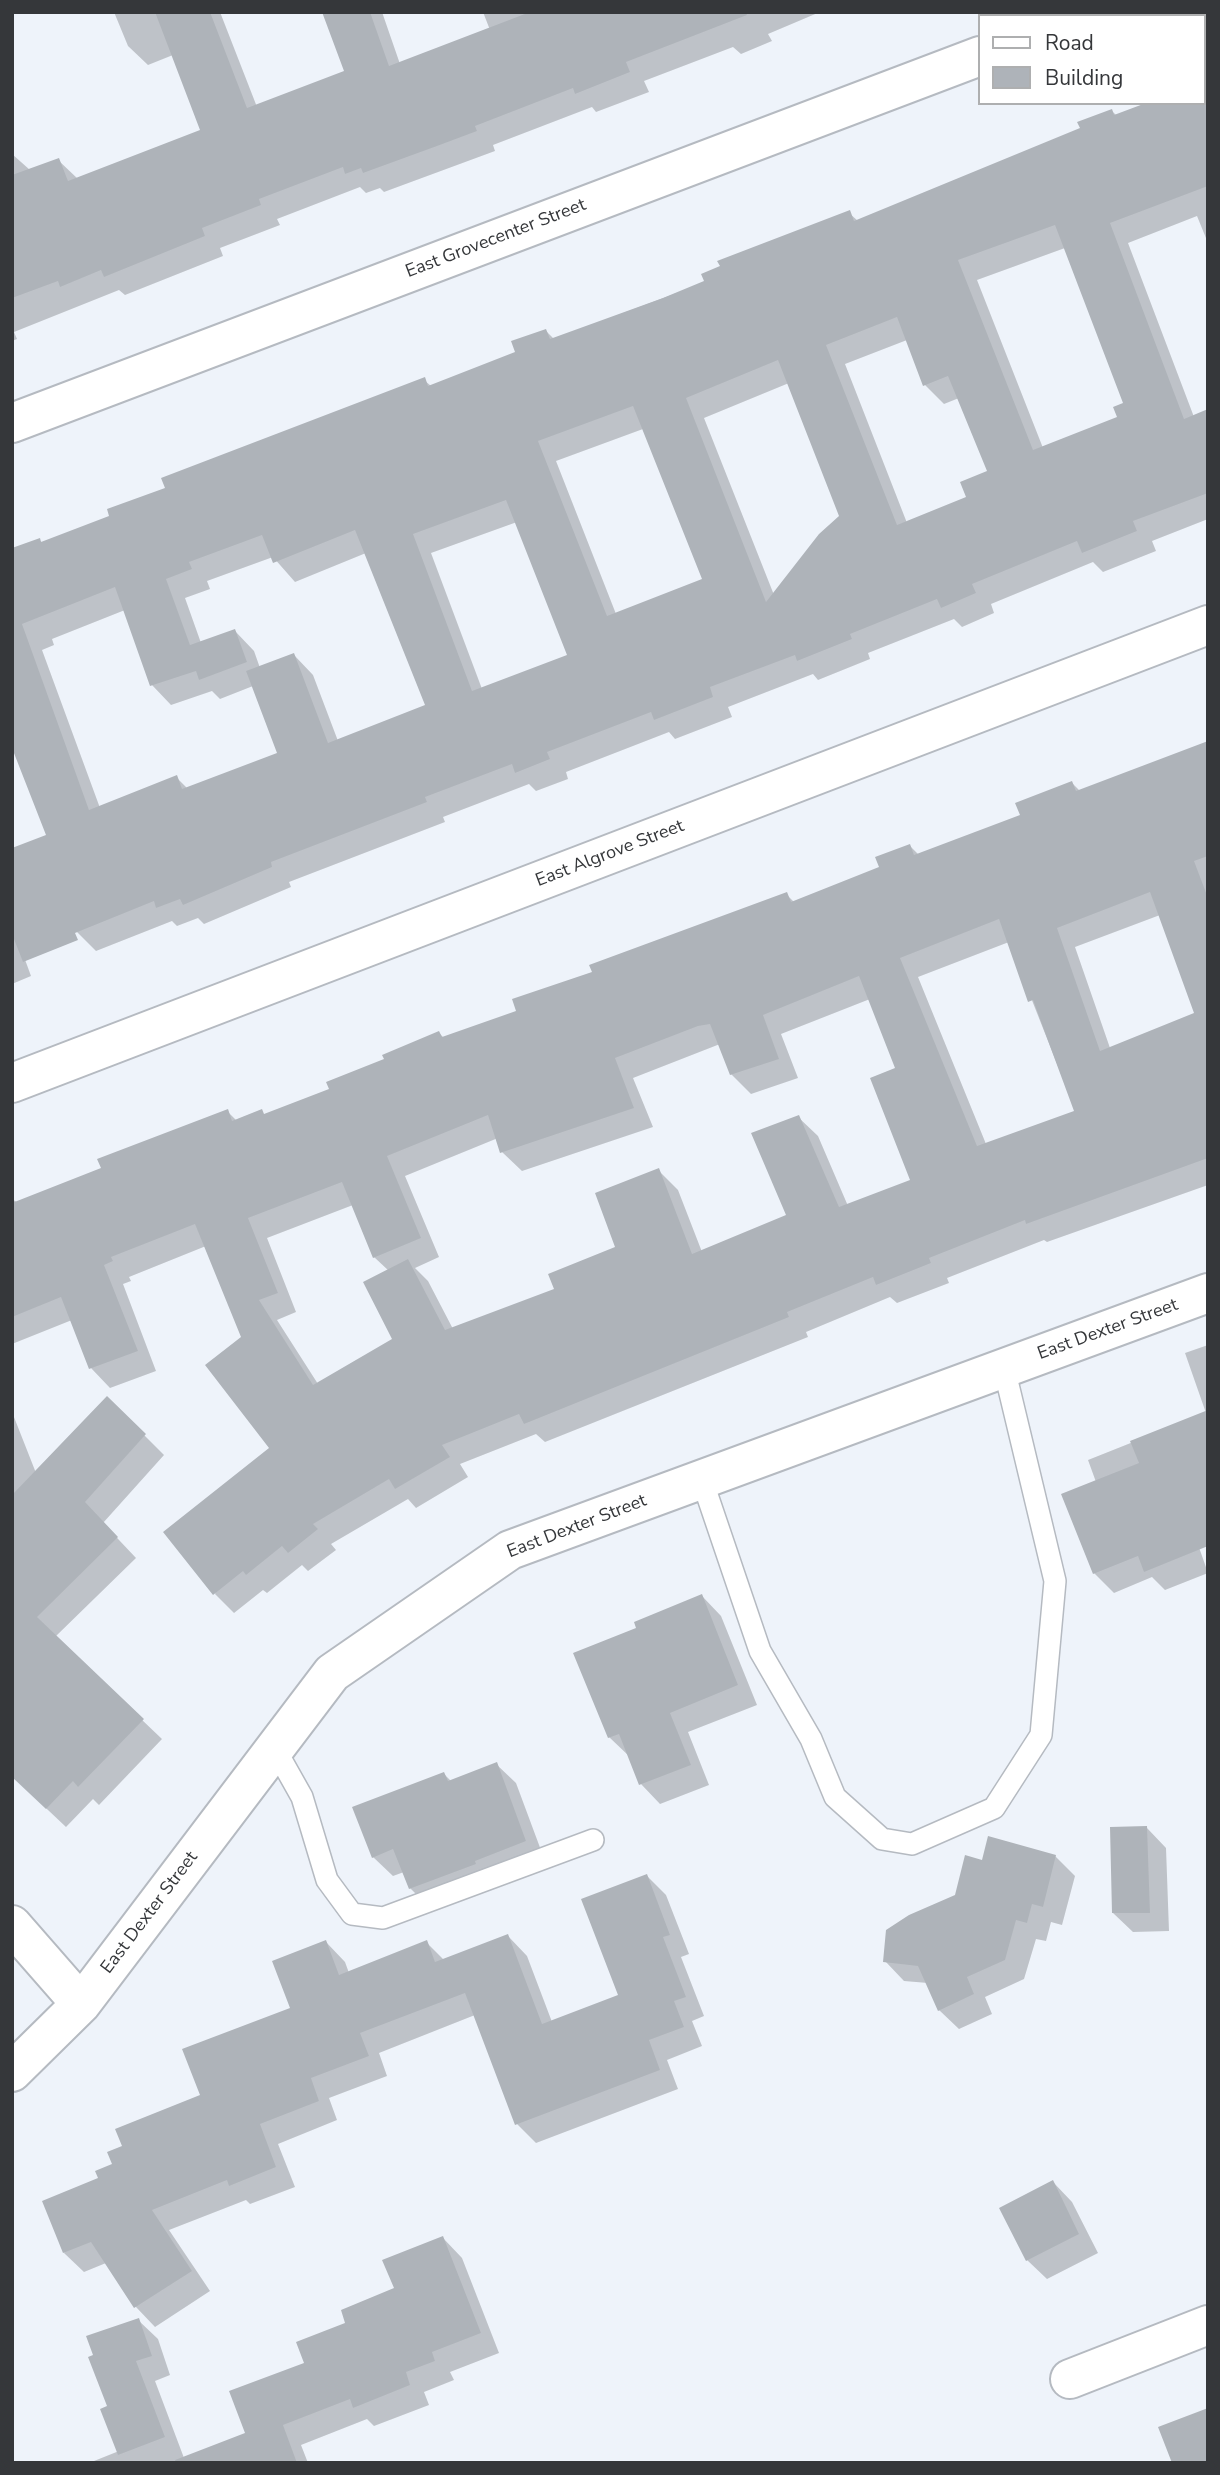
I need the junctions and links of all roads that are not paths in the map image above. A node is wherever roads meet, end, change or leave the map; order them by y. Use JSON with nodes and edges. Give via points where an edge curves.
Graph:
{"nodes":[{"id":1,"x":978,"y":56,"type":"edge"},
{"id":2,"x":12,"y":423,"type":"edge"},
{"id":3,"x":1208,"y":625,"type":"edge"},
{"id":4,"x":12,"y":1083,"type":"edge"},
{"id":5,"x":1208,"y":1293,"type":"edge"},
{"id":6,"x":1004,"y":1368,"type":"junction"},
{"id":7,"x":702,"y":1480,"type":"junction"},
{"id":8,"x":275,"y":1749,"type":"junction"},
{"id":9,"x":593,"y":1840,"type":"dead end"},
{"id":10,"x":12,"y":1925,"type":"edge"},
{"id":11,"x":81,"y":2004,"type":"junction"},
{"id":12,"x":12,"y":2072,"type":"edge"},
{"id":13,"x":1208,"y":2325,"type":"edge"},
{"id":14,"x":1070,"y":2379,"type":"dead end"}],
"edges":[{"from":1,"to":2,"type":"street","name":"East Grovecenter Street"},
{"from":3,"to":4,"type":"street","name":"East Algrove Street"},
{"from":5,"to":6,"type":"street","name":"East Dexter Street"},
{"from":6,"to":7,"type":"street","name":"East Dexter Street"},
{"from":6,"to":7,"type":"lane","via":[[1055,1581],[1041,1735],[994,1808],[912,1844],[882,1839],[835,1797],[811,1739],[760,1651]]},
{"from":7,"to":8,"type":"street","name":"East Dexter Street","via":[[510,1550],[332,1673]]},
{"from":8,"to":9,"type":"lane","via":[[302,1797],[327,1880],[352,1914],[383,1918]]},
{"from":8,"to":11,"type":"street","name":"East Dexter Street"},
{"from":10,"to":11,"type":"street"},
{"from":11,"to":12,"type":"street","name":"East Dexter Street"},
{"from":13,"to":14,"type":"street"}]}
